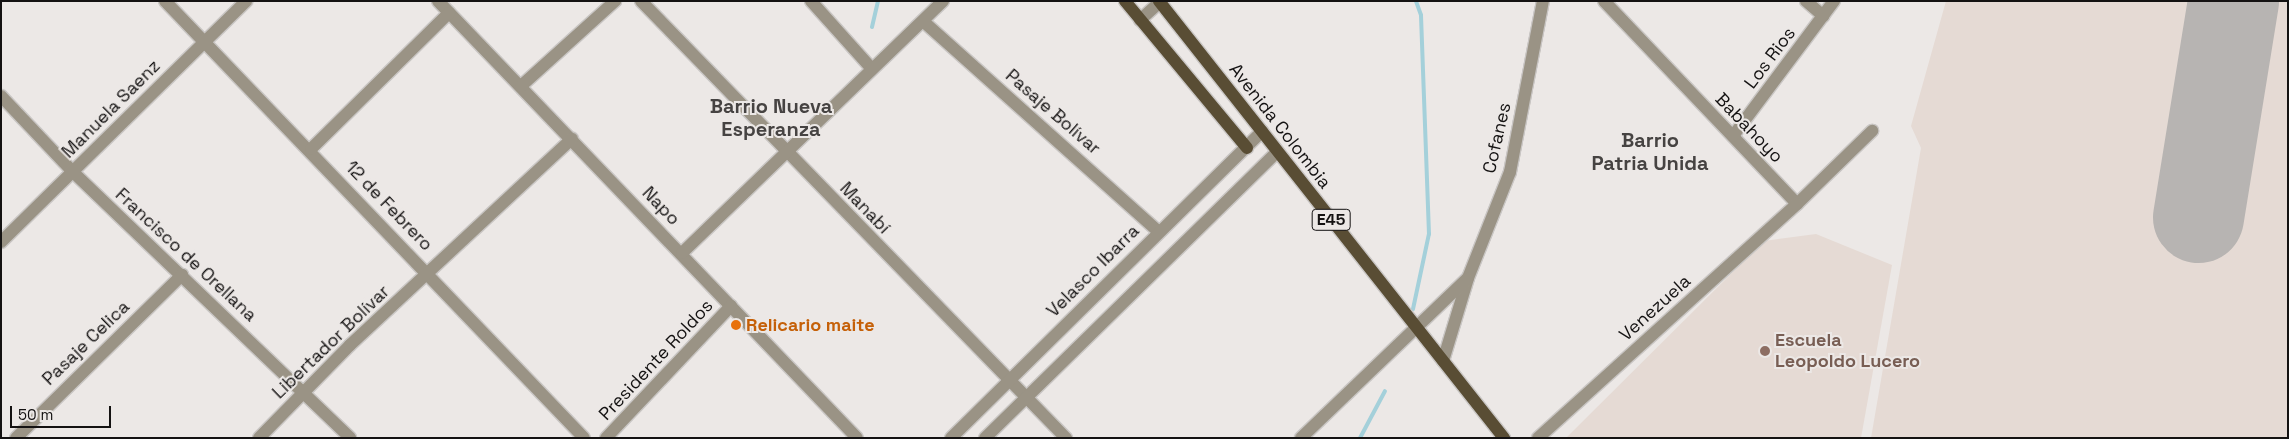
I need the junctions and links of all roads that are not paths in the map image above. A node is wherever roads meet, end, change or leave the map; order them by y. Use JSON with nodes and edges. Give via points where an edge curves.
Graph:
{"nodes":[{"id":1,"x":165,"y":1,"type":"edge"},
{"id":2,"x":246,"y":1,"type":"edge"},
{"id":3,"x":438,"y":1,"type":"edge"},
{"id":4,"x":615,"y":1,"type":"edge"},
{"id":5,"x":641,"y":1,"type":"edge"},
{"id":6,"x":811,"y":1,"type":"edge"},
{"id":7,"x":943,"y":1,"type":"edge"},
{"id":8,"x":1125,"y":1,"type":"edge"},
{"id":9,"x":1543,"y":1,"type":"edge"},
{"id":10,"x":1604,"y":1,"type":"edge"},
{"id":11,"x":1806,"y":1,"type":"edge"},
{"id":12,"x":1834,"y":1,"type":"edge"},
{"id":13,"x":1160,"y":2,"type":"edge"},
{"id":14,"x":449,"y":13,"type":"junction"},
{"id":15,"x":1823,"y":16,"type":"junction"},
{"id":16,"x":1140,"y":20,"type":"junction"},
{"id":17,"x":924,"y":22,"type":"junction"},
{"id":18,"x":204,"y":42,"type":"junction"},
{"id":19,"x":872,"y":69,"type":"junction"},
{"id":20,"x":521,"y":86,"type":"junction"},
{"id":21,"x":1,"y":96,"type":"edge"},
{"id":22,"x":1262,"y":131,"type":"junction"},
{"id":23,"x":1872,"y":131,"type":"dead end"},
{"id":24,"x":1733,"y":136,"type":"junction"},
{"id":25,"x":572,"y":139,"type":"junction"},
{"id":26,"x":1247,"y":148,"type":"junction"},
{"id":27,"x":310,"y":149,"type":"junction"},
{"id":28,"x":786,"y":152,"type":"junction"},
{"id":29,"x":1277,"y":152,"type":"junction"},
{"id":30,"x":73,"y":172,"type":"junction"},
{"id":31,"x":1797,"y":204,"type":"junction"},
{"id":32,"x":1158,"y":231,"type":"junction"},
{"id":33,"x":1,"y":242,"type":"edge"},
{"id":34,"x":682,"y":253,"type":"junction"},
{"id":35,"x":428,"y":272,"type":"junction"},
{"id":36,"x":182,"y":275,"type":"junction"},
{"id":37,"x":1468,"y":278,"type":"junction"},
{"id":38,"x":731,"y":306,"type":"junction"},
{"id":39,"x":1414,"y":327,"type":"junction"},
{"id":40,"x":1443,"y":361,"type":"junction"},
{"id":41,"x":1009,"y":380,"type":"junction"},
{"id":42,"x":304,"y":391,"type":"junction"},
{"id":43,"x":1026,"y":397,"type":"junction"},
{"id":44,"x":16,"y":438,"type":"edge"},
{"id":45,"x":259,"y":438,"type":"edge"},
{"id":46,"x":350,"y":438,"type":"edge"},
{"id":47,"x":584,"y":438,"type":"edge"},
{"id":48,"x":606,"y":438,"type":"edge"},
{"id":49,"x":857,"y":438,"type":"edge"},
{"id":50,"x":951,"y":438,"type":"edge"},
{"id":51,"x":985,"y":438,"type":"edge"},
{"id":52,"x":1066,"y":438,"type":"edge"},
{"id":53,"x":1301,"y":438,"type":"edge"},
{"id":54,"x":1504,"y":438,"type":"edge"},
{"id":55,"x":1538,"y":438,"type":"edge"}],
"edges":[{"from":1,"to":18,"type":"street","name":"12 de Febrero"},
{"from":2,"to":18,"type":"street","name":"Manuela Saenz"},
{"from":3,"to":14,"type":"street","name":"Napo"},
{"from":4,"to":20,"type":"street"},
{"from":5,"to":28,"type":"street","name":"Manabí"},
{"from":6,"to":19,"type":"street"},
{"from":7,"to":17,"type":"street"},
{"from":8,"to":16,"type":"main road"},
{"from":9,"to":37,"type":"street","name":"Cofanes","via":[[1510,172]]},
{"from":10,"to":24,"type":"street","name":"Babahoyo"},
{"from":11,"to":15,"type":"street"},
{"from":12,"to":15,"type":"street","name":"Los Rios"},
{"from":13,"to":16,"type":"street"},
{"from":13,"to":22,"type":"main road","name":"Avenida Colombia","number":"E45"},
{"from":14,"to":20,"type":"street","name":"Napo"},
{"from":14,"to":27,"type":"street"},
{"from":15,"to":24,"type":"street","name":"Los Rios"},
{"from":16,"to":26,"type":"main road"},
{"from":17,"to":19,"type":"street"},
{"from":17,"to":32,"type":"street","name":"Pasaje Bolívar"},
{"from":18,"to":27,"type":"street","name":"12 de Febrero"},
{"from":18,"to":30,"type":"street","name":"Manuela Saenz"},
{"from":19,"to":28,"type":"street"},
{"from":20,"to":25,"type":"street","name":"Napo"},
{"from":21,"to":30,"type":"street","name":"Francisco de Orellana"},
{"from":22,"to":26,"type":"street","name":"Velasco Ibarra"},
{"from":22,"to":29,"type":"main road","name":"Avenida Colombia","number":"E45"},
{"from":23,"to":31,"type":"street"},
{"from":24,"to":31,"type":"street","name":"Babahoyo"},
{"from":25,"to":34,"type":"street","name":"Napo"},
{"from":25,"to":35,"type":"street","name":"Libertador Bolívar"},
{"from":26,"to":32,"type":"street","name":"Velasco Ibarra"},
{"from":27,"to":35,"type":"street","name":"12 de Febrero"},
{"from":28,"to":34,"type":"street"},
{"from":28,"to":41,"type":"street","name":"Manabí"},
{"from":29,"to":39,"type":"main road","name":"Avenida Colombia","number":"E45"},
{"from":29,"to":43,"type":"street"},
{"from":30,"to":33,"type":"street","name":"Manuela Saenz"},
{"from":30,"to":36,"type":"street","name":"Francisco de Orellana"},
{"from":31,"to":55,"type":"street","name":"Venezuela"},
{"from":32,"to":41,"type":"street","name":"Velasco Ibarra"},
{"from":34,"to":38,"type":"street","name":"Napo"},
{"from":35,"to":42,"type":"street","name":"Libertador Bolívar"},
{"from":35,"to":47,"type":"street","name":"12 de Febrero"},
{"from":36,"to":42,"type":"street","name":"Francisco de Orellana"},
{"from":36,"to":44,"type":"street","name":"Pasaje Celica"},
{"from":37,"to":39,"type":"street","name":"Cofanes"},
{"from":37,"to":40,"type":"street","name":"Cofanes"},
{"from":38,"to":48,"type":"street","name":"Presidente Roldos"},
{"from":38,"to":49,"type":"street","name":"Napo"},
{"from":39,"to":40,"type":"main road","name":"Avenida Colombia","number":"E45"},
{"from":39,"to":53,"type":"street","name":"Cofanes"},
{"from":40,"to":54,"type":"main road","name":"Avenida Colombia","number":"E45"},
{"from":41,"to":43,"type":"street","name":"Manabí"},
{"from":41,"to":50,"type":"street","name":"Velasco Ibarra"},
{"from":42,"to":45,"type":"street","name":"Libertador Bolívar"},
{"from":42,"to":46,"type":"street","name":"Francisco de Orellana"},
{"from":43,"to":51,"type":"street"},
{"from":43,"to":52,"type":"street","name":"Manabí"}]}
